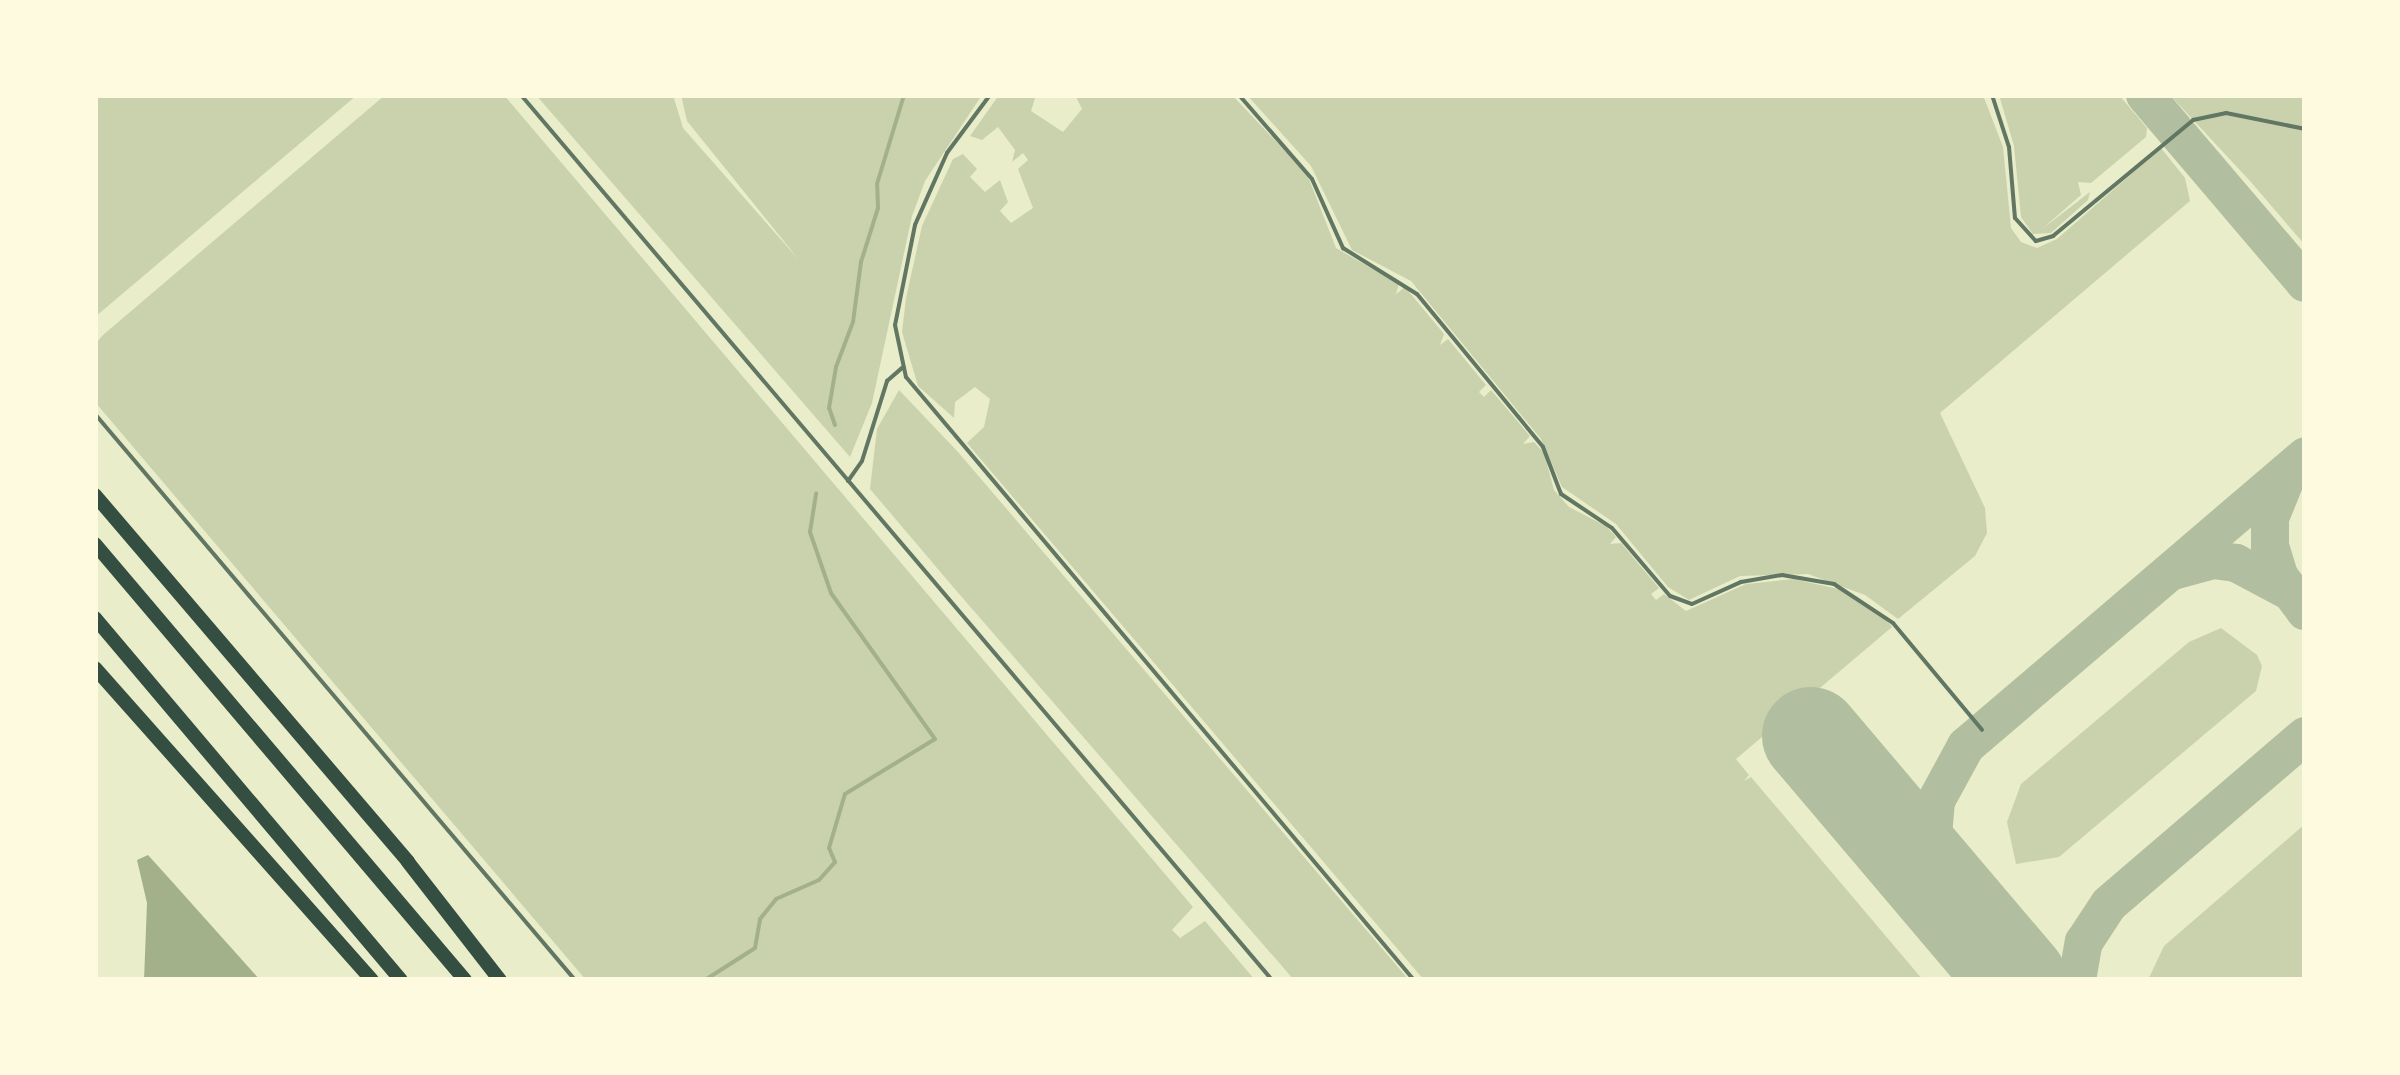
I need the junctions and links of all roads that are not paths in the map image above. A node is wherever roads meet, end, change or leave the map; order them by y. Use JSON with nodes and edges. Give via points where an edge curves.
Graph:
{"nodes":[{"id":1,"x":520,"y":95,"type":"edge"},
{"id":2,"x":990,"y":95,"type":"edge"},
{"id":3,"x":1239,"y":95,"type":"edge"},
{"id":4,"x":1992,"y":95,"type":"edge"},
{"id":5,"x":2305,"y":129,"type":"edge"},
{"id":6,"x":902,"y":368,"type":"junction"},
{"id":7,"x":95,"y":414,"type":"edge"},
{"id":8,"x":848,"y":480,"type":"junction"},
{"id":9,"x":95,"y":483,"type":"edge"},
{"id":10,"x":95,"y":496,"type":"edge"},
{"id":11,"x":95,"y":544,"type":"edge"},
{"id":12,"x":154,"y":564,"type":"junction"},
{"id":13,"x":95,"y":618,"type":"edge"},
{"id":14,"x":95,"y":668,"type":"edge"},
{"id":15,"x":1982,"y":730,"type":"dead end"},
{"id":16,"x":372,"y":980,"type":"edge"},
{"id":17,"x":402,"y":980,"type":"edge"},
{"id":18,"x":465,"y":980,"type":"edge"},
{"id":19,"x":500,"y":980,"type":"edge"},
{"id":20,"x":576,"y":980,"type":"edge"},
{"id":21,"x":1272,"y":980,"type":"edge"},
{"id":22,"x":1414,"y":980,"type":"edge"}],
"edges":[{"from":1,"to":8,"type":"lane"},
{"from":2,"to":6,"type":"lane","via":[[947,153],[914,225],[896,309]]},
{"from":3,"to":15,"type":"lane","via":[[1312,179],[1342,248],[1416,294],[1543,447],[1562,494],[1612,528],[1670,596],[1692,604],[1767,576],[1834,584],[1893,623]]},
{"from":4,"to":5,"type":"lane","via":[[2009,146],[2015,218],[2036,241],[2054,236],[2174,130],[2226,113]]},
{"from":6,"to":8,"type":"lane","via":[[887,381],[862,461]]},
{"from":6,"to":22,"type":"lane","via":[[922,402]]},
{"from":7,"to":20,"type":"lane"},
{"from":8,"to":21,"type":"lane"},
{"from":9,"to":12,"type":"highway"},
{"from":10,"to":12,"type":"highway"},
{"from":11,"to":18,"type":"highway"},
{"from":12,"to":19,"type":"highway"},
{"from":13,"to":17,"type":"highway"},
{"from":14,"to":16,"type":"highway"}]}
